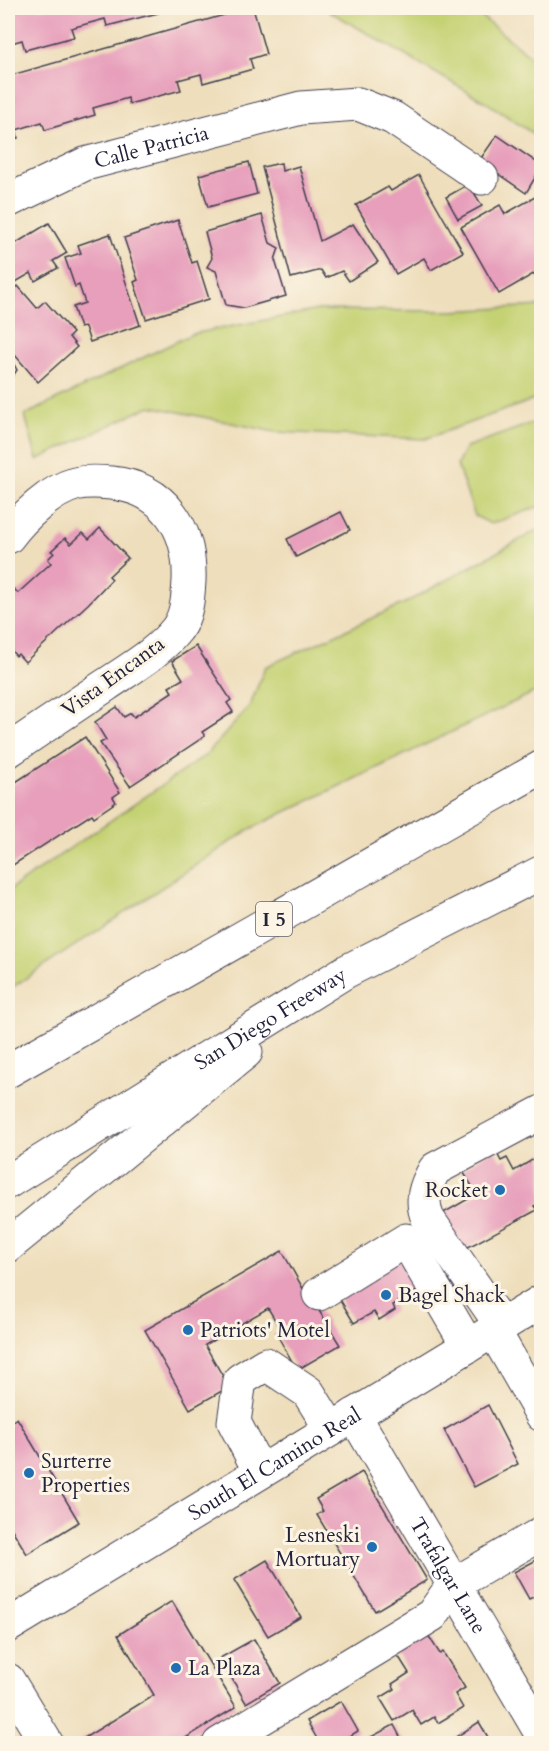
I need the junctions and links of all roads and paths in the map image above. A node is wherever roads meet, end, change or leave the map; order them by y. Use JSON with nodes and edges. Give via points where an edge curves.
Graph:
{"nodes":[{"id":1,"x":483,"y":178,"type":"dead end"},
{"id":2,"x":8,"y":201,"type":"edge"},
{"id":3,"x":8,"y":537,"type":"edge"},
{"id":4,"x":8,"y":751,"type":"edge"},
{"id":5,"x":542,"y":767,"type":"edge"},
{"id":6,"x":542,"y":872,"type":"edge"},
{"id":7,"x":345,"y":972,"type":"junction"},
{"id":8,"x":8,"y":1071,"type":"edge"},
{"id":9,"x":542,"y":1112,"type":"edge"},
{"id":10,"x":8,"y":1182,"type":"edge"},
{"id":11,"x":8,"y":1246,"type":"edge"},
{"id":12,"x":319,"y":1294,"type":"dead end"},
{"id":13,"x":542,"y":1301,"type":"edge"},
{"id":14,"x":488,"y":1334,"type":"junction"},
{"id":15,"x":542,"y":1415,"type":"edge"},
{"id":16,"x":343,"y":1422,"type":"junction"},
{"id":17,"x":260,"y":1472,"type":"junction"},
{"id":18,"x":542,"y":1533,"type":"edge"},
{"id":19,"x":453,"y":1585,"type":"junction"},
{"id":20,"x":8,"y":1626,"type":"edge"},
{"id":21,"x":8,"y":1680,"type":"edge"},
{"id":22,"x":542,"y":1735,"type":"edge"},
{"id":23,"x":47,"y":1743,"type":"edge"},
{"id":24,"x":219,"y":1743,"type":"edge"}],
"edges":[{"from":1,"to":2,"type":"main road","name":"Calle Patricia","via":[[393,118],[358,104],[301,108],[85,164]]},
{"from":3,"to":4,"type":"main road","name":"Vista Encanta","via":[[48,499],[74,484],[127,485],[156,497],[171,514],[186,541],[190,570],[188,602],[178,627],[155,652]]},
{"from":5,"to":8,"type":"main road","number":"I 5"},
{"from":6,"to":7,"type":"main road","name":"San Diego Freeway"},
{"from":7,"to":10,"type":"main road","name":"San Diego Freeway"},
{"from":7,"to":11,"type":"main road"},
{"from":9,"to":14,"type":"main road","via":[[435,1169],[426,1184],[423,1207]]},
{"from":12,"to":14,"type":"main road","via":[[406,1240]]},
{"from":13,"to":14,"type":"main road","name":"South El Camino Real"},
{"from":14,"to":15,"type":"main road"},
{"from":14,"to":16,"type":"main road","name":"South El Camino Real"},
{"from":16,"to":17,"type":"main road","name":"South El Camino Real"},
{"from":16,"to":17,"type":"main road","name":"Trafalgar Lane","via":[[266,1364],[240,1380],[234,1422]]},
{"from":16,"to":19,"type":"main road","name":"Trafalgar Lane"},
{"from":17,"to":20,"type":"main road","name":"South El Camino Real"},
{"from":18,"to":19,"type":"main road"},
{"from":19,"to":22,"type":"main road","name":"Trafalgar Lane"},
{"from":19,"to":24,"type":"main road","via":[[432,1615]]},
{"from":21,"to":23,"type":"main road"}]}
